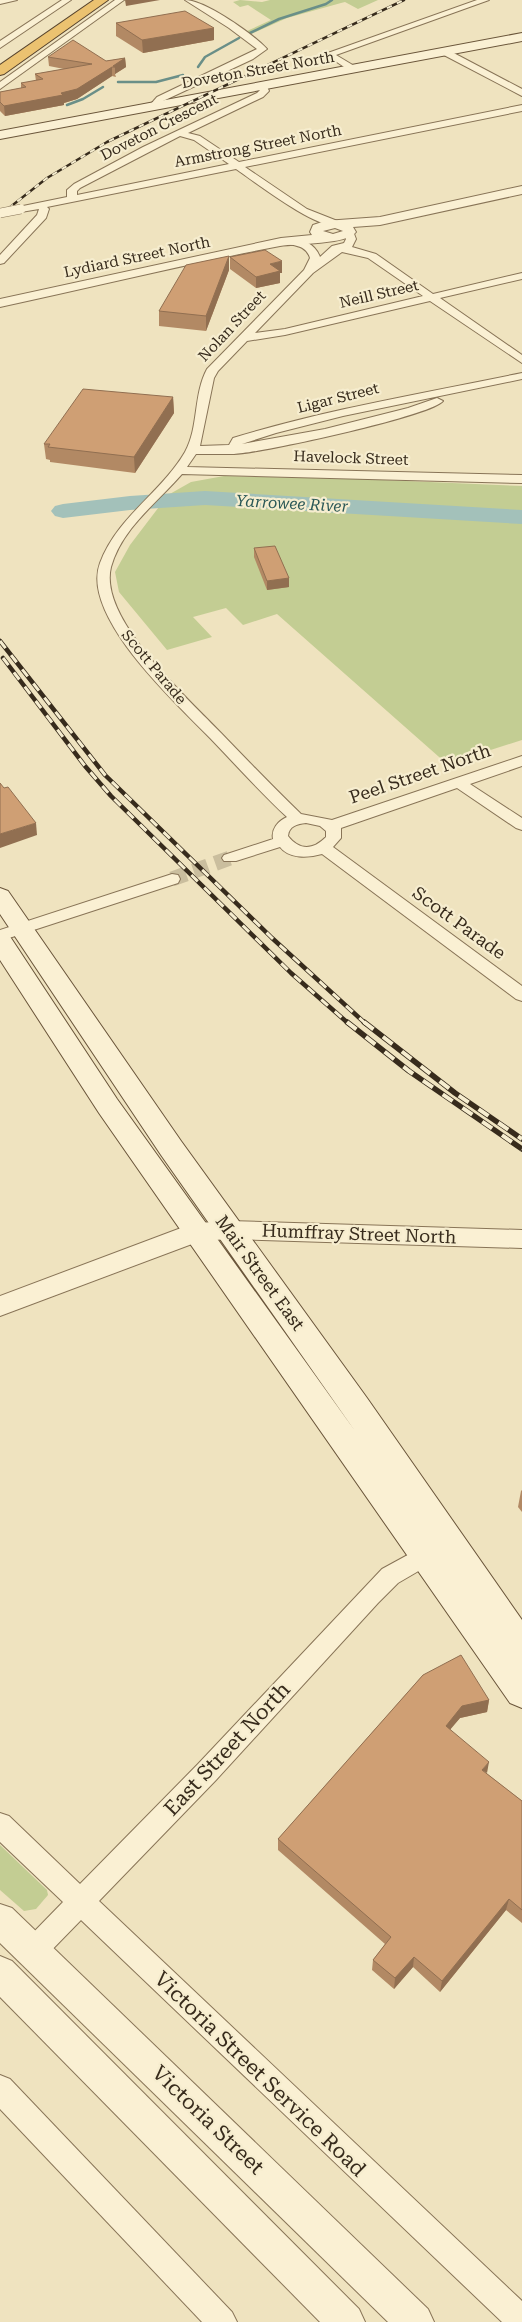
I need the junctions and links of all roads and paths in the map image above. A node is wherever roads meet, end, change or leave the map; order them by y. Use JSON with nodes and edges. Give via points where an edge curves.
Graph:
{"nodes":[{"id":1,"x":13,"y":0,"type":"edge"},
{"id":2,"x":67,"y":0,"type":"edge"},
{"id":3,"x":85,"y":0,"type":"edge"},
{"id":4,"x":102,"y":0,"type":"edge"},
{"id":5,"x":120,"y":0,"type":"edge"},
{"id":6,"x":189,"y":0,"type":"edge"},
{"id":7,"x":485,"y":0,"type":"edge"},
{"id":8,"x":0,"y":2,"type":"edge"},
{"id":9,"x":16,"y":34,"type":"junction"},
{"id":10,"x":0,"y":36,"type":"edge"},
{"id":11,"x":522,"y":37,"type":"edge"},
{"id":12,"x":0,"y":45,"type":"edge"},
{"id":13,"x":445,"y":52,"type":"junction"},
{"id":14,"x":0,"y":59,"type":"edge"},
{"id":15,"x":353,"y":69,"type":"junction"},
{"id":16,"x":0,"y":71,"type":"edge"},
{"id":17,"x":0,"y":86,"type":"edge"},
{"id":18,"x":522,"y":93,"type":"edge"},
{"id":19,"x":247,"y":97,"type":"junction"},
{"id":20,"x":154,"y":105,"type":"junction"},
{"id":21,"x":522,"y":108,"type":"edge"},
{"id":22,"x":179,"y":133,"type":"junction"},
{"id":23,"x":0,"y":135,"type":"edge"},
{"id":24,"x":238,"y":165,"type":"junction"},
{"id":25,"x":89,"y":181,"type":"junction"},
{"id":26,"x":522,"y":190,"type":"edge"},
{"id":27,"x":88,"y":195,"type":"junction"},
{"id":28,"x":72,"y":198,"type":"junction"},
{"id":29,"x":40,"y":205,"type":"junction"},
{"id":30,"x":19,"y":209,"type":"junction"},
{"id":31,"x":304,"y":211,"type":"junction"},
{"id":32,"x":0,"y":213,"type":"edge"},
{"id":33,"x":380,"y":221,"type":"junction"},
{"id":34,"x":337,"y":224,"type":"junction"},
{"id":35,"x":31,"y":226,"type":"junction"},
{"id":36,"x":349,"y":233,"type":"junction"},
{"id":37,"x":330,"y":241,"type":"junction"},
{"id":38,"x":284,"y":242,"type":"junction"},
{"id":39,"x":0,"y":262,"type":"edge"},
{"id":40,"x":381,"y":263,"type":"joint"},
{"id":41,"x":309,"y":270,"type":"junction"},
{"id":42,"x":522,"y":276,"type":"edge"},
{"id":43,"x":431,"y":297,"type":"junction"},
{"id":44,"x":0,"y":304,"type":"edge"},
{"id":45,"x":242,"y":338,"type":"junction"},
{"id":46,"x":522,"y":360,"type":"edge"},
{"id":47,"x":522,"y":376,"type":"edge"},
{"id":48,"x":458,"y":390,"type":"joint"},
{"id":49,"x":192,"y":450,"type":"junction"},
{"id":50,"x":178,"y":470,"type":"junction"},
{"id":51,"x":522,"y":479,"type":"edge"},
{"id":52,"x":157,"y":494,"type":"joint"},
{"id":53,"x":146,"y":507,"type":"joint"},
{"id":54,"x":522,"y":760,"type":"edge"},
{"id":55,"x":458,"y":782,"type":"junction"},
{"id":56,"x":297,"y":819,"type":"junction"},
{"id":57,"x":522,"y":825,"type":"edge"},
{"id":58,"x":330,"y":826,"type":"junction"},
{"id":59,"x":282,"y":841,"type":"junction"},
{"id":60,"x":324,"y":848,"type":"junction"},
{"id":61,"x":230,"y":858,"type":"tunnel mouth"},
{"id":62,"x":172,"y":879,"type":"tunnel mouth"},
{"id":63,"x":0,"y":896,"type":"edge"},
{"id":64,"x":11,"y":932,"type":"edge"},
{"id":65,"x":0,"y":941,"type":"edge"},
{"id":66,"x":522,"y":995,"type":"edge"},
{"id":67,"x":214,"y":1231,"type":"junction"},
{"id":68,"x":521,"y":1242,"type":"edge"},
{"id":69,"x":0,"y":1306,"type":"edge"},
{"id":70,"x":426,"y":1555,"type":"junction"},
{"id":71,"x":522,"y":1648,"type":"edge"},
{"id":72,"x":522,"y":1692,"type":"edge"},
{"id":73,"x":0,"y":1825,"type":"edge"},
{"id":74,"x":80,"y":1902,"type":"junction"},
{"id":75,"x":0,"y":1920,"type":"edge"},
{"id":76,"x":33,"y":1951,"type":"junction"},
{"id":77,"x":2,"y":1980,"type":"edge"},
{"id":78,"x":0,"y":2089,"type":"edge"},
{"id":79,"x":522,"y":2321,"type":"edge"},
{"id":80,"x":222,"y":2322,"type":"edge"},
{"id":81,"x":346,"y":2322,"type":"edge"},
{"id":82,"x":415,"y":2322,"type":"edge"}],
"edges":[{"from":1,"to":8,"type":"street"},
{"from":2,"to":9,"type":"street"},
{"from":3,"to":14,"type":"highway"},
{"from":4,"to":16,"type":"highway"},
{"from":5,"to":17,"type":"street"},
{"from":6,"to":20,"type":"street","via":[[263,49],[160,99]]},
{"from":7,"to":15,"type":"street","via":[[329,54]]},
{"from":9,"to":10,"type":"street"},
{"from":9,"to":12,"type":"street"},
{"from":11,"to":13,"type":"main road","name":"Doveton Street North"},
{"from":13,"to":15,"type":"main road","name":"Doveton Street North"},
{"from":13,"to":18,"type":"street"},
{"from":15,"to":19,"type":"main road","name":"Doveton Street North","via":[[264,86]]},
{"from":19,"to":20,"type":"main road","name":"Doveton Street North","via":[[226,93]]},
{"from":19,"to":22,"type":"street","name":"Doveton Crescent"},
{"from":20,"to":23,"type":"main road","name":"Doveton Street North"},
{"from":21,"to":24,"type":"street","name":"Armstrong Street North"},
{"from":22,"to":24,"type":"street","via":[[197,138]]},
{"from":22,"to":25,"type":"street","name":"Doveton Crescent"},
{"from":24,"to":27,"type":"street","name":"Armstrong Street North"},
{"from":24,"to":31,"type":"street"},
{"from":25,"to":27,"type":"street","name":"Doveton Crescent","via":[[83,190]]},
{"from":25,"to":28,"type":"street","name":"Doveton Crescent","via":[[73,189]]},
{"from":26,"to":33,"type":"street"},
{"from":27,"to":28,"type":"street","name":"Armstrong Street North"},
{"from":28,"to":29,"type":"street","name":"Armstrong Street North"},
{"from":29,"to":30,"type":"street","name":"Armstrong Street North"},
{"from":29,"to":35,"type":"street","via":[[44,209],[42,216]]},
{"from":30,"to":32,"type":"street","name":"Armstrong Street North","bridge":true},
{"from":30,"to":35,"type":"street","via":[[32,220]]},
{"from":31,"to":34,"type":"street"},
{"from":31,"to":37,"type":"street"},
{"from":33,"to":34,"type":"street"},
{"from":33,"to":36,"type":"street"},
{"from":34,"to":36,"type":"street","via":[[348,228]]},
{"from":34,"to":37,"type":"street","via":[[324,225]]},
{"from":35,"to":39,"type":"street"},
{"from":36,"to":37,"type":"street"},
{"from":36,"to":37,"type":"street","via":[[350,242]]},
{"from":37,"to":38,"type":"street","name":"Lydiard Street North"},
{"from":37,"to":40,"type":"street"},
{"from":37,"to":41,"type":"street","name":"Nolan Street"},
{"from":38,"to":41,"type":"street","via":[[303,244],[312,250],[315,258]]},
{"from":38,"to":44,"type":"street","name":"Lydiard Street North"},
{"from":40,"to":43,"type":"street"},
{"from":41,"to":45,"type":"street","name":"Nolan Street"},
{"from":42,"to":43,"type":"street","name":"Neill Street"},
{"from":43,"to":45,"type":"street","name":"Neill Street","via":[[284,332]]},
{"from":43,"to":46,"type":"street"},
{"from":45,"to":49,"type":"street","name":"Nolan Street","via":[[209,375]]},
{"from":47,"to":48,"type":"street","name":"Ligar Street"},
{"from":48,"to":49,"type":"street","name":"Ligar Street","via":[[433,403],[301,439],[234,450]]},
{"from":49,"to":50,"type":"street","name":"Nolan Street"},
{"from":50,"to":51,"type":"street","name":"Havelock Street"},
{"from":50,"to":52,"type":"street","name":"Scott Parade"},
{"from":52,"to":53,"type":"street","name":"Scott Parade"},
{"from":53,"to":56,"type":"street","name":"Scott Parade","via":[[109,553],[103,580],[109,604],[129,638],[161,678]]},
{"from":54,"to":55,"type":"street","name":"Peel Street North"},
{"from":55,"to":57,"type":"street"},
{"from":55,"to":58,"type":"street","name":"Peel Street North"},
{"from":56,"to":58,"type":"street","via":[[316,819]]},
{"from":56,"to":59,"type":"street","via":[[282,827]]},
{"from":58,"to":60,"type":"street","via":[[334,838]]},
{"from":59,"to":60,"type":"street","via":[[294,850],[304,852]]},
{"from":59,"to":61,"type":"street"},
{"from":60,"to":66,"type":"street","name":"Scott Parade"},
{"from":62,"to":64,"type":"street"},
{"from":63,"to":64,"type":"main road","name":"Mair Street East"},
{"from":64,"to":67,"type":"main road","name":"Mair Street East","via":[[171,1148]]},
{"from":65,"to":67,"type":"main road","name":"Mair Street East","via":[[108,1106]]},
{"from":67,"to":68,"type":"street","name":"Humffray Street North"},
{"from":67,"to":69,"type":"street","name":"Humffray Street North"},
{"from":67,"to":70,"type":"main road","name":"Mair Street East"},
{"from":67,"to":71,"type":"main road","name":"Mair Street East","via":[[356,1408]]},
{"from":70,"to":72,"type":"main road","name":"Mair Street East"},
{"from":70,"to":74,"type":"street","name":"East Street North","via":[[390,1576],[370,1596],[207,1772]]},
{"from":73,"to":74,"type":"street","name":"Victoria Street Service Road"},
{"from":74,"to":76,"type":"street","name":"East Street North"},
{"from":74,"to":79,"type":"street","name":"Victoria Street Service Road"},
{"from":75,"to":76,"type":"street","name":"Victoria Street"},
{"from":76,"to":82,"type":"street","name":"Victoria Street"},
{"from":77,"to":81,"type":"street"},
{"from":78,"to":80,"type":"street"}]}
